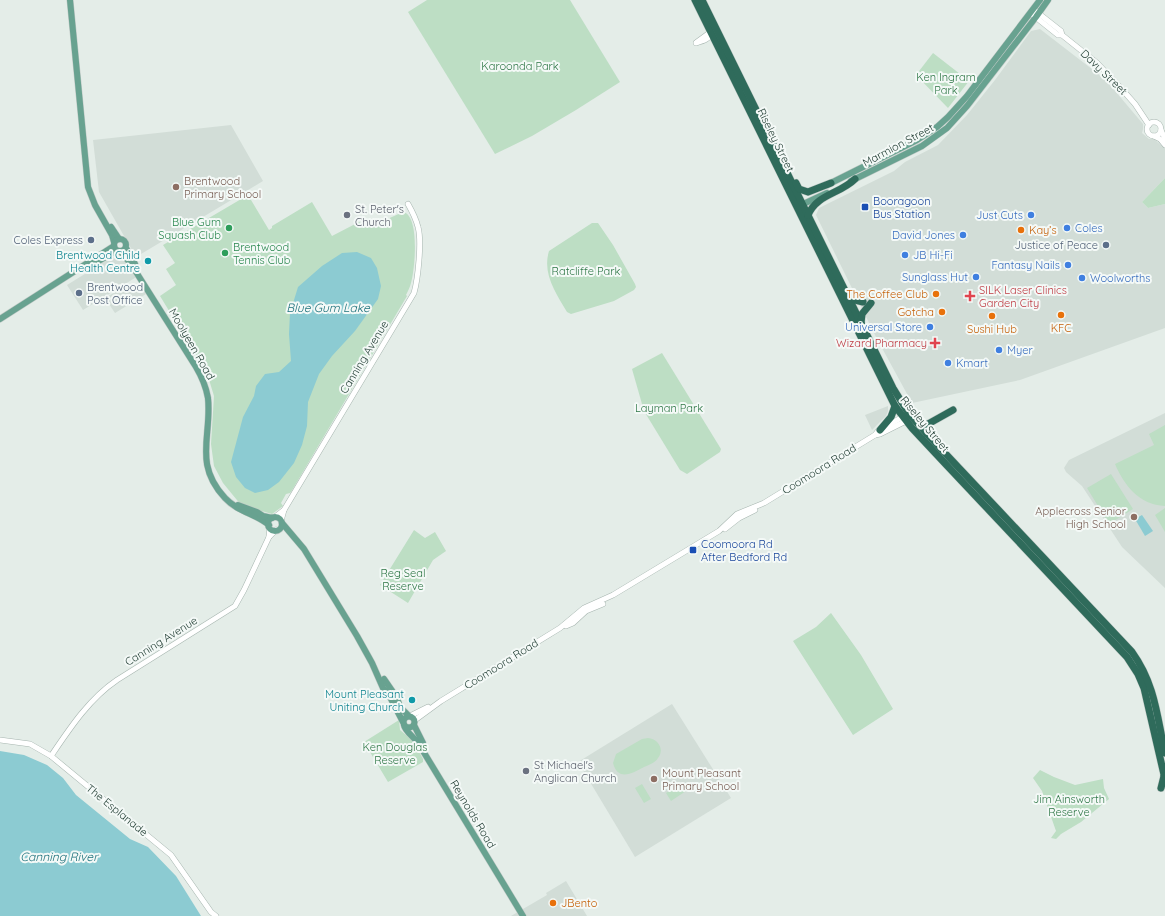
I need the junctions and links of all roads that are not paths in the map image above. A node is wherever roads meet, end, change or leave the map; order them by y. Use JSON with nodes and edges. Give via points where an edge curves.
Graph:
{"nodes":[{"id":1,"x":70,"y":0,"type":"edge"},
{"id":2,"x":73,"y":0,"type":"edge"},
{"id":3,"x":695,"y":0,"type":"edge"},
{"id":4,"x":702,"y":0,"type":"edge"},
{"id":5,"x":1040,"y":0,"type":"edge"},
{"id":6,"x":1048,"y":0,"type":"edge"},
{"id":7,"x":708,"y":11,"type":"junction"},
{"id":8,"x":1035,"y":13,"type":"junction"},
{"id":9,"x":711,"y":34,"type":"junction"},
{"id":10,"x":722,"y":41,"type":"junction"},
{"id":11,"x":1150,"y":124,"type":"junction"},
{"id":12,"x":1161,"y":130,"type":"junction"},
{"id":13,"x":1154,"y":136,"type":"junction"},
{"id":14,"x":1165,"y":139,"type":"edge"},
{"id":15,"x":1165,"y":145,"type":"edge"},
{"id":16,"x":781,"y":160,"type":"junction"},
{"id":17,"x":855,"y":179,"type":"junction"},
{"id":18,"x":831,"y":183,"type":"junction"},
{"id":19,"x":799,"y":203,"type":"junction"},
{"id":20,"x":408,"y":204,"type":"dead end"},
{"id":21,"x":808,"y":215,"type":"junction"},
{"id":22,"x":118,"y":246,"type":"junction"},
{"id":23,"x":843,"y":286,"type":"junction"},
{"id":24,"x":863,"y":302,"type":"dead end"},
{"id":25,"x":871,"y":303,"type":"dead end"},
{"id":26,"x":0,"y":319,"type":"edge"},
{"id":27,"x":861,"y":323,"type":"junction"},
{"id":28,"x":895,"y":406,"type":"junction"},
{"id":29,"x":953,"y":410,"type":"dead end"},
{"id":30,"x":908,"y":417,"type":"junction"},
{"id":31,"x":877,"y":432,"type":"junction"},
{"id":32,"x":926,"y":434,"type":"junction"},
{"id":33,"x":284,"y":510,"type":"junction"},
{"id":34,"x":274,"y":517,"type":"junction"},
{"id":35,"x":282,"y":522,"type":"junction"},
{"id":36,"x":269,"y":526,"type":"junction"},
{"id":37,"x":277,"y":530,"type":"junction"},
{"id":38,"x":289,"y":532,"type":"junction"},
{"id":39,"x":269,"y":537,"type":"junction"},
{"id":40,"x":372,"y":663,"type":"junction"},
{"id":41,"x":412,"y":719,"type":"junction"},
{"id":42,"x":404,"y":723,"type":"junction"},
{"id":43,"x":0,"y":740,"type":"edge"},
{"id":44,"x":1165,"y":753,"type":"edge"},
{"id":45,"x":51,"y":756,"type":"junction"},
{"id":46,"x":1165,"y":777,"type":"edge"},
{"id":47,"x":1165,"y":786,"type":"edge"},
{"id":48,"x":455,"y":800,"type":"junction"},
{"id":49,"x":496,"y":868,"type":"junction"},
{"id":50,"x":213,"y":915,"type":"edge"},
{"id":51,"x":523,"y":916,"type":"edge"},
{"id":52,"x":528,"y":916,"type":"edge"}],
"edges":[{"from":1,"to":22,"type":"main road","name":"Moolyeen Road","via":[[87,182],[95,205]]},
{"from":2,"to":22,"type":"main road","name":"Moolyeen Road","via":[[91,185]]},
{"from":3,"to":9,"type":"highway","name":"Riseley Street"},
{"from":4,"to":7,"type":"highway","name":"Riseley Street"},
{"from":5,"to":8,"type":"main road","name":"Marmion Street"},
{"from":6,"to":8,"type":"main road","name":"Marmion Street"},
{"from":7,"to":9,"type":"street","via":[[707,16],[713,29]]},
{"from":7,"to":10,"type":"highway","name":"Riseley Street"},
{"from":8,"to":11,"type":"street","name":"Davy Street","via":[[1061,31],[1062,35],[1102,68]]},
{"from":8,"to":17,"type":"main road","name":"Marmion Street","via":[[967,106],[947,128],[922,146]]},
{"from":8,"to":18,"type":"main road","name":"Marmion Street","via":[[948,117],[917,140]]},
{"from":9,"to":10,"type":"street"},
{"from":9,"to":19,"type":"highway","name":"Riseley Street"},
{"from":10,"to":16,"type":"highway","name":"Riseley Street"},
{"from":11,"to":12,"type":"street","via":[[1159,124]]},
{"from":11,"to":13,"type":"street","via":[[1149,133]]},
{"from":12,"to":13,"type":"street"},
{"from":12,"to":14,"type":"street"},
{"from":13,"to":15,"type":"street"},
{"from":16,"to":18,"type":"highway","via":[[788,166],[799,189],[813,191]]},
{"from":16,"to":19,"type":"highway","name":"Riseley Street"},
{"from":17,"to":19,"type":"main road","name":"Marmion Street"},
{"from":17,"to":21,"type":"highway","via":[[816,202]]},
{"from":18,"to":19,"type":"main road","name":"Marmion Street"},
{"from":19,"to":21,"type":"highway","name":"Riseley Street"},
{"from":19,"to":28,"type":"highway","name":"Riseley Street"},
{"from":20,"to":33,"type":"street","name":"Canning Avenue","via":[[419,232],[414,293]]},
{"from":21,"to":23,"type":"highway","name":"Riseley Street"},
{"from":22,"to":26,"type":"main road"},
{"from":22,"to":34,"type":"main road","name":"Moolyeen Road","via":[[206,379],[211,398],[208,454],[218,481],[229,498],[239,506],[263,516]]},
{"from":22,"to":36,"type":"main road","name":"Moolyeen Road","via":[[204,383],[208,402],[205,450],[212,479],[231,504]]},
{"from":23,"to":24,"type":"highway","via":[[848,289],[854,300]]},
{"from":23,"to":27,"type":"highway","name":"Riseley Street"},
{"from":25,"to":27,"type":"highway","via":[[862,314]]},
{"from":27,"to":30,"type":"highway","name":"Riseley Street"},
{"from":28,"to":30,"type":"highway","name":"Riseley Street"},
{"from":28,"to":31,"type":"highway","via":[[891,417]]},
{"from":29,"to":32,"type":"highway","via":[[928,424]]},
{"from":30,"to":31,"type":"street","name":"Coomoora Road"},
{"from":30,"to":32,"type":"highway","name":"Riseley Street"},
{"from":30,"to":46,"type":"highway","name":"Riseley Street","via":[[940,458],[1127,657],[1144,688]]},
{"from":31,"to":41,"type":"street","name":"Coomoora Road","via":[[764,503],[737,514],[719,531],[599,606],[586,611],[573,623],[560,628]]},
{"from":32,"to":44,"type":"highway","name":"Riseley Street","via":[[1132,652],[1150,685]]},
{"from":33,"to":34,"type":"street","name":"Canning Avenue"},
{"from":33,"to":35,"type":"street","name":"Canning Avenue"},
{"from":34,"to":35,"type":"main road"},
{"from":34,"to":36,"type":"main road","name":"Canning Avenue","via":[[270,520]]},
{"from":35,"to":37,"type":"main road","name":"Canning Avenue"},
{"from":35,"to":38,"type":"main road","name":"Reynolds Road"},
{"from":36,"to":37,"type":"main road"},
{"from":36,"to":39,"type":"street","name":"Canning Avenue"},
{"from":37,"to":38,"type":"main road"},
{"from":37,"to":39,"type":"street","name":"Canning Avenue"},
{"from":38,"to":40,"type":"main road","name":"Reynolds Road","via":[[304,549]]},
{"from":39,"to":45,"type":"street","name":"Canning Avenue","via":[[235,606],[106,688],[77,718]]},
{"from":40,"to":41,"type":"main road","name":"Reynolds Road","via":[[400,707]]},
{"from":40,"to":42,"type":"main road","name":"Reynolds Road"},
{"from":41,"to":42,"type":"main road","via":[[404,718]]},
{"from":41,"to":42,"type":"main road","via":[[409,728]]},
{"from":41,"to":48,"type":"main road","name":"Reynolds Road"},
{"from":42,"to":48,"type":"main road","name":"Reynolds Road","via":[[406,731],[417,741]]},
{"from":43,"to":45,"type":"street","name":"The Esplanade","via":[[30,744]]},
{"from":45,"to":50,"type":"street","name":"The Esplanade","via":[[171,856]]},
{"from":46,"to":47,"type":"highway","name":"Riseley Street","via":[[1161,788]]},
{"from":48,"to":49,"type":"main road","name":"Reynolds Road"},
{"from":49,"to":51,"type":"main road","name":"Reynolds Road"},
{"from":49,"to":52,"type":"main road","name":"Reynolds Road"}]}
